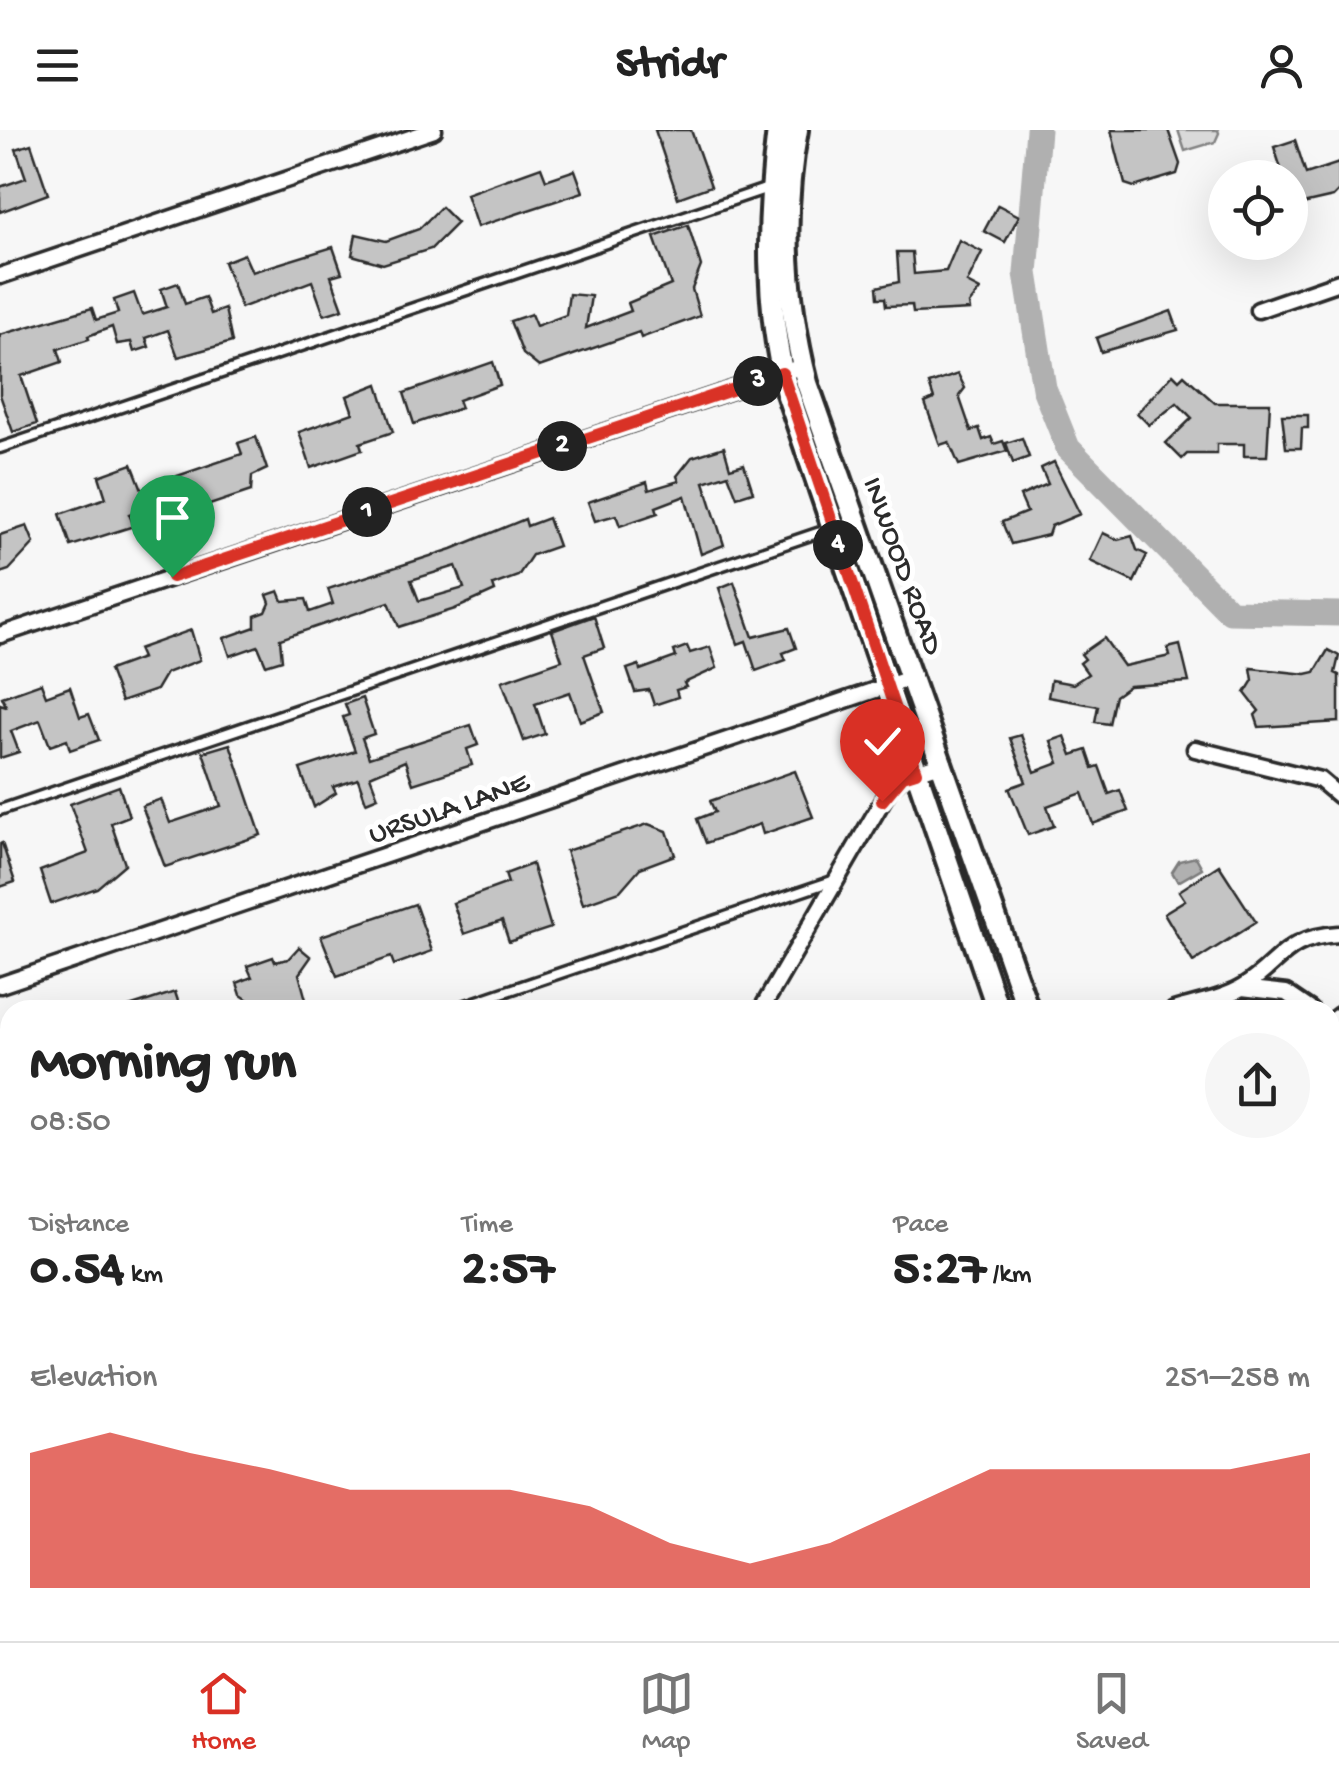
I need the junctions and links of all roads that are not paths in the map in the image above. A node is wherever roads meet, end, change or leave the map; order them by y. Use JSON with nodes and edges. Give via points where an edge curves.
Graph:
{"nodes":[{"id":1,"x":434,"y":130,"type":"edge"},
{"id":2,"x":778,"y":130,"type":"edge"},
{"id":3,"x":796,"y":130,"type":"edge"},
{"id":4,"x":780,"y":188,"type":"junction"},
{"id":5,"x":0,"y":276,"type":"edge"},
{"id":6,"x":1339,"y":282,"type":"edge"},
{"id":7,"x":1258,"y":310,"type":"dead end"},
{"id":8,"x":802,"y":366,"type":"junction"},
{"id":9,"x":782,"y":373,"type":"junction"},
{"id":10,"x":0,"y":448,"type":"edge"},
{"id":11,"x":832,"y":528,"type":"junction"},
{"id":12,"x":0,"y":635,"type":"edge"},
{"id":13,"x":914,"y":677,"type":"junction"},
{"id":14,"x":886,"y":686,"type":"junction"},
{"id":15,"x":1195,"y":749,"type":"dead end"},
{"id":16,"x":944,"y":763,"type":"junction"},
{"id":17,"x":916,"y":772,"type":"junction"},
{"id":18,"x":1339,"y":796,"type":"edge"},
{"id":19,"x":0,"y":810,"type":"edge"},
{"id":20,"x":836,"y":879,"type":"junction"},
{"id":21,"x":1339,"y":934,"type":"edge"},
{"id":22,"x":0,"y":986,"type":"edge"},
{"id":23,"x":1242,"y":988,"type":"junction"},
{"id":24,"x":480,"y":1000,"type":"edge"},
{"id":25,"x":767,"y":1000,"type":"edge"},
{"id":26,"x":995,"y":1000,"type":"edge"},
{"id":27,"x":1025,"y":1000,"type":"edge"},
{"id":28,"x":1205,"y":1000,"type":"edge"},
{"id":29,"x":1296,"y":1000,"type":"edge"}],
"edges":[{"from":1,"to":5,"type":"street"},
{"from":2,"to":4,"type":"main road","name":"INWOOD ROAD"},
{"from":3,"to":4,"type":"main road","name":"INWOOD ROAD"},
{"from":4,"to":8,"type":"main road","name":"INWOOD ROAD"},
{"from":4,"to":9,"type":"main road","name":"INWOOD ROAD","via":[[771,308]]},
{"from":4,"to":10,"type":"lane"},
{"from":6,"to":7,"type":"street"},
{"from":8,"to":9,"type":"street"},
{"from":8,"to":13,"type":"main road","name":"INWOOD ROAD"},
{"from":9,"to":11,"type":"main road","name":"INWOOD ROAD"},
{"from":9,"to":12,"type":"street"},
{"from":11,"to":14,"type":"main road","name":"INWOOD ROAD"},
{"from":11,"to":19,"type":"lane"},
{"from":13,"to":14,"type":"street","name":"URSULA LANE"},
{"from":13,"to":16,"type":"main road","name":"INWOOD ROAD"},
{"from":14,"to":17,"type":"main road","name":"INWOOD ROAD"},
{"from":14,"to":22,"type":"street","name":"URSULA LANE"},
{"from":15,"to":18,"type":"street","via":[[1320,780]]},
{"from":16,"to":17,"type":"street"},
{"from":16,"to":27,"type":"main road","name":"INWOOD ROAD"},
{"from":17,"to":20,"type":"street","via":[[890,788]]},
{"from":17,"to":26,"type":"main road","name":"INWOOD ROAD"},
{"from":20,"to":24,"type":"lane"},
{"from":20,"to":25,"type":"street"},
{"from":21,"to":23,"type":"street","via":[[1317,936],[1276,955]]},
{"from":23,"to":28,"type":"street"},
{"from":23,"to":29,"type":"street"}]}
